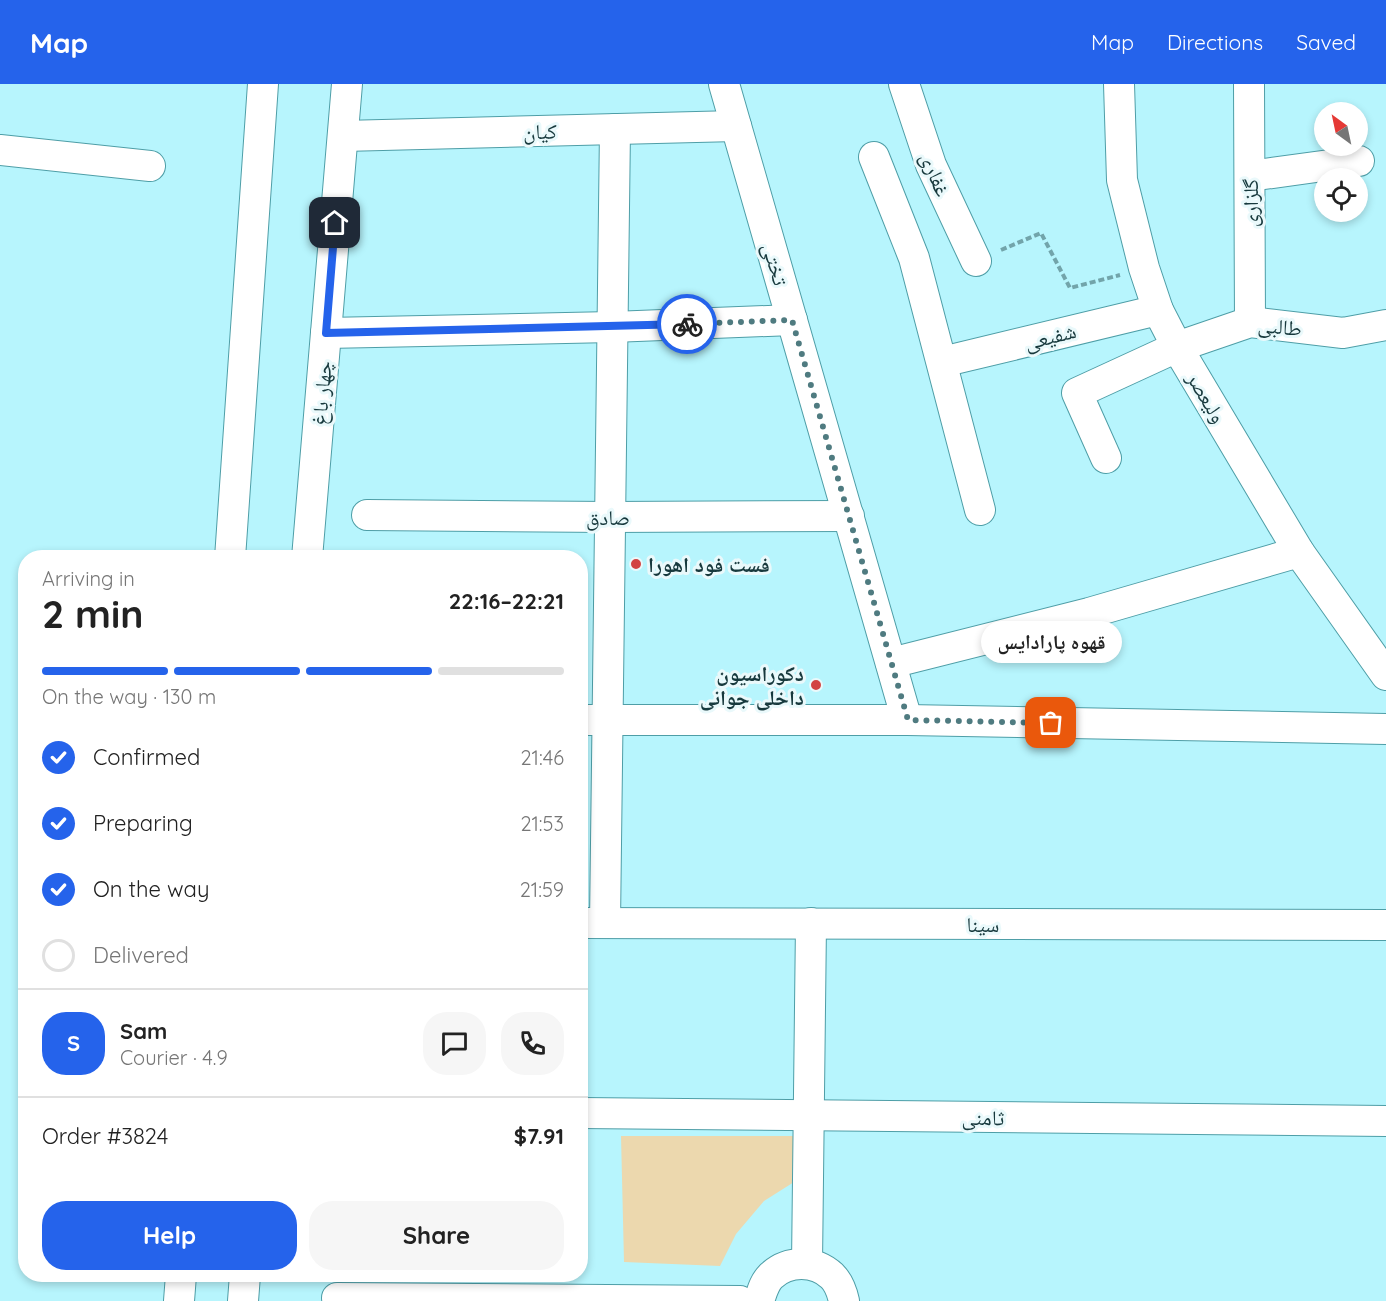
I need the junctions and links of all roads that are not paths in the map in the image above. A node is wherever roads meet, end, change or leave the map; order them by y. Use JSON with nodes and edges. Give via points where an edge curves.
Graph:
{"nodes":[{"id":1,"x":263,"y":84,"type":"edge"},
{"id":2,"x":347,"y":84,"type":"edge"},
{"id":3,"x":724,"y":84,"type":"edge"},
{"id":4,"x":904,"y":84,"type":"edge"},
{"id":5,"x":1119,"y":84,"type":"edge"},
{"id":6,"x":1249,"y":84,"type":"edge"},
{"id":7,"x":736,"y":126,"type":"junction"},
{"id":8,"x":615,"y":129,"type":"junction"},
{"id":9,"x":343,"y":136,"type":"junction"},
{"id":10,"x":0,"y":150,"type":"edge"},
{"id":11,"x":874,"y":157,"type":"dead end"},
{"id":12,"x":1359,"y":160,"type":"dead end"},
{"id":13,"x":150,"y":166,"type":"dead end"},
{"id":14,"x":1250,"y":176,"type":"junction"},
{"id":15,"x":975,"y":261,"type":"road end"},
{"id":16,"x":1158,"y":310,"type":"junction"},
{"id":17,"x":792,"y":320,"type":"junction"},
{"id":18,"x":1250,"y":322,"type":"junction"},
{"id":19,"x":1386,"y":325,"type":"edge"},
{"id":20,"x":612,"y":327,"type":"junction"},
{"id":21,"x":326,"y":333,"type":"junction"},
{"id":22,"x":1177,"y":347,"type":"junction"},
{"id":23,"x":942,"y":362,"type":"junction"},
{"id":24,"x":1106,"y":458,"type":"dead end"},
{"id":25,"x":980,"y":510,"type":"dead end"},
{"id":26,"x":368,"y":516,"type":"dead end"},
{"id":27,"x":849,"y":516,"type":"junction"},
{"id":28,"x":610,"y":517,"type":"junction"},
{"id":29,"x":231,"y":550,"type":"edge"},
{"id":30,"x":308,"y":550,"type":"edge"},
{"id":31,"x":1299,"y":552,"type":"junction"},
{"id":32,"x":891,"y":663,"type":"junction"},
{"id":33,"x":1386,"y":675,"type":"edge"},
{"id":34,"x":594,"y":720,"type":"edge"},
{"id":35,"x":908,"y":720,"type":"junction"},
{"id":36,"x":1386,"y":729,"type":"edge"},
{"id":37,"x":593,"y":923,"type":"edge"},
{"id":38,"x":812,"y":923,"type":"junction"},
{"id":39,"x":1386,"y":925,"type":"edge"},
{"id":40,"x":588,"y":1113,"type":"edge"},
{"id":41,"x":809,"y":1115,"type":"junction"},
{"id":42,"x":1386,"y":1120,"type":"edge"},
{"id":43,"x":807,"y":1264,"type":"junction"},
{"id":44,"x":180,"y":1282,"type":"edge"},
{"id":45,"x":244,"y":1282,"type":"edge"},
{"id":46,"x":337,"y":1298,"type":"dead end"},
{"id":47,"x":179,"y":1301,"type":"edge"},
{"id":48,"x":243,"y":1301,"type":"edge"},
{"id":49,"x":740,"y":1301,"type":"edge"},
{"id":50,"x":759,"y":1301,"type":"edge"},
{"id":51,"x":844,"y":1301,"type":"edge"}],
"edges":[{"from":1,"to":29,"type":"street"},
{"from":2,"to":9,"type":"street","name":"چهار باغ"},
{"from":3,"to":7,"type":"street","name":"تختی"},
{"from":4,"to":15,"type":"street","name":"غفاری","via":[[931,165]]},
{"from":5,"to":16,"type":"street","name":"ولیعصر","via":[[1122,180]]},
{"from":6,"to":14,"type":"street","name":"گلزاری"},
{"from":7,"to":8,"type":"street","name":"کیان"},
{"from":7,"to":17,"type":"street","name":"تختی"},
{"from":8,"to":9,"type":"street","name":"کیان"},
{"from":8,"to":20,"type":"street"},
{"from":9,"to":21,"type":"street","name":"چهار باغ"},
{"from":10,"to":13,"type":"street"},
{"from":11,"to":23,"type":"street","via":[[914,258]]},
{"from":12,"to":14,"type":"street"},
{"from":14,"to":18,"type":"street","name":"گلزاری"},
{"from":16,"to":22,"type":"street","name":"ولیعصر"},
{"from":16,"to":23,"type":"street","name":"شفیعی"},
{"from":17,"to":20,"type":"street"},
{"from":17,"to":27,"type":"street","name":"تختی"},
{"from":18,"to":19,"type":"street","name":"طالبی","via":[[1343,333]]},
{"from":18,"to":22,"type":"street","name":"طالبی"},
{"from":20,"to":21,"type":"street"},
{"from":20,"to":28,"type":"street"},
{"from":21,"to":30,"type":"street","name":"چهار باغ"},
{"from":22,"to":24,"type":"street","name":"طالبی","via":[[1077,393]]},
{"from":22,"to":31,"type":"street","name":"ولیعصر"},
{"from":23,"to":25,"type":"street"},
{"from":26,"to":28,"type":"street","name":"صادق"},
{"from":27,"to":28,"type":"street","name":"صادق"},
{"from":27,"to":32,"type":"street","name":"تختی"},
{"from":28,"to":34,"type":"street"},
{"from":31,"to":32,"type":"street","via":[[1089,613]]},
{"from":31,"to":33,"type":"street","name":"ولیعصر"},
{"from":32,"to":35,"type":"street","name":"تختی"},
{"from":34,"to":35,"type":"street"},
{"from":34,"to":37,"type":"street"},
{"from":35,"to":36,"type":"street"},
{"from":37,"to":38,"type":"street","name":"سینا"},
{"from":38,"to":39,"type":"street","name":"سینا"},
{"from":38,"to":41,"type":"street"},
{"from":40,"to":41,"type":"street","name":"ثامنی"},
{"from":41,"to":42,"type":"street","name":"ثامنی"},
{"from":41,"to":43,"type":"street"},
{"from":43,"to":50,"type":"street","via":[[794,1264],[770,1277]]},
{"from":43,"to":51,"type":"street","via":[[833,1276]]},
{"from":44,"to":47,"type":"street"},
{"from":45,"to":48,"type":"street"},
{"from":46,"to":49,"type":"street"}]}
